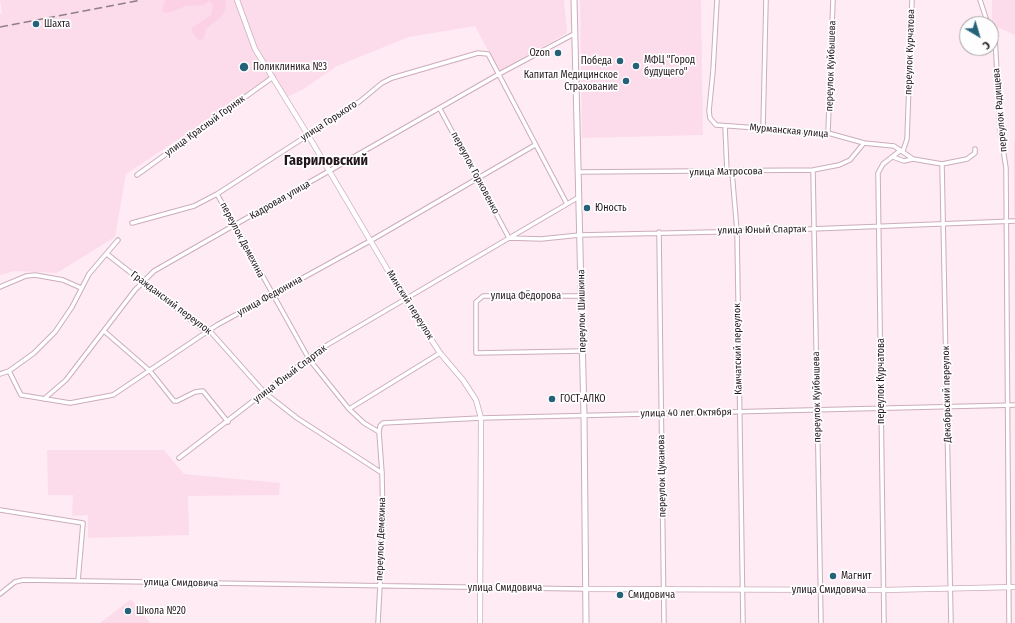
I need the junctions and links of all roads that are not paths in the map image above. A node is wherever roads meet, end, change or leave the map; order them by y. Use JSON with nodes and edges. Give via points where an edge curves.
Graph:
{"nodes":[{"id":1,"x":237,"y":0,"type":"edge"},
{"id":2,"x":574,"y":0,"type":"edge"},
{"id":3,"x":717,"y":0,"type":"edge"},
{"id":4,"x":766,"y":0,"type":"edge"},
{"id":5,"x":833,"y":0,"type":"edge"},
{"id":6,"x":912,"y":0,"type":"edge"},
{"id":7,"x":980,"y":0,"type":"edge"},
{"id":8,"x":985,"y":16,"type":"edge"},
{"id":9,"x":574,"y":34,"type":"junction"},
{"id":10,"x":995,"y":56,"type":"edge"},
{"id":11,"x":499,"y":74,"type":"junction"},
{"id":12,"x":273,"y":77,"type":"junction"},
{"id":13,"x":440,"y":108,"type":"junction"},
{"id":14,"x":725,"y":126,"type":"junction"},
{"id":15,"x":763,"y":129,"type":"junction"},
{"id":16,"x":828,"y":133,"type":"junction"},
{"id":17,"x":308,"y":135,"type":"junction"},
{"id":18,"x":864,"y":143,"type":"junction"},
{"id":19,"x":535,"y":145,"type":"junction"},
{"id":20,"x":975,"y":149,"type":"dead end"},
{"id":21,"x":902,"y":151,"type":"junction"},
{"id":22,"x":893,"y":157,"type":"junction"},
{"id":23,"x":913,"y":159,"type":"junction"},
{"id":24,"x":942,"y":164,"type":"junction"},
{"id":25,"x":813,"y":170,"type":"junction"},
{"id":26,"x":330,"y":171,"type":"junction"},
{"id":27,"x":578,"y":172,"type":"junction"},
{"id":28,"x":727,"y":172,"type":"junction"},
{"id":29,"x":732,"y":172,"type":"junction"},
{"id":30,"x":136,"y":175,"type":"dead end"},
{"id":31,"x":478,"y":178,"type":"junction"},
{"id":32,"x":217,"y":194,"type":"junction"},
{"id":33,"x":579,"y":197,"type":"junction"},
{"id":34,"x":567,"y":204,"type":"junction"},
{"id":35,"x":1007,"y":221,"type":"junction"},
{"id":36,"x":1015,"y":221,"type":"edge"},
{"id":37,"x":132,"y":223,"type":"dead end"},
{"id":38,"x":944,"y":225,"type":"junction"},
{"id":39,"x":236,"y":226,"type":"junction"},
{"id":40,"x":880,"y":227,"type":"junction"},
{"id":41,"x":813,"y":229,"type":"junction"},
{"id":42,"x":737,"y":231,"type":"junction"},
{"id":43,"x":659,"y":232,"type":"junction"},
{"id":44,"x":580,"y":235,"type":"junction"},
{"id":45,"x":509,"y":238,"type":"junction"},
{"id":46,"x":118,"y":240,"type":"dead end"},
{"id":47,"x":370,"y":241,"type":"junction"},
{"id":48,"x":107,"y":254,"type":"junction"},
{"id":49,"x":143,"y":281,"type":"junction"},
{"id":50,"x":0,"y":287,"type":"edge"},
{"id":51,"x":81,"y":288,"type":"junction"},
{"id":52,"x":272,"y":295,"type":"junction"},
{"id":53,"x":582,"y":296,"type":"junction"},
{"id":54,"x":406,"y":301,"type":"junction"},
{"id":55,"x":209,"y":330,"type":"junction"},
{"id":56,"x":104,"y":331,"type":"junction"},
{"id":57,"x":582,"y":351,"type":"junction"},
{"id":58,"x":440,"y":353,"type":"junction"},
{"id":59,"x":309,"y":360,"type":"junction"},
{"id":60,"x":9,"y":371,"type":"junction"},
{"id":61,"x":150,"y":372,"type":"junction"},
{"id":62,"x":0,"y":374,"type":"edge"},
{"id":63,"x":265,"y":393,"type":"junction"},
{"id":64,"x":44,"y":399,"type":"junction"},
{"id":65,"x":1007,"y":405,"type":"junction"},
{"id":66,"x":1015,"y":405,"type":"edge"},
{"id":67,"x":947,"y":407,"type":"junction"},
{"id":68,"x":349,"y":408,"type":"junction"},
{"id":69,"x":881,"y":408,"type":"junction"},
{"id":70,"x":817,"y":410,"type":"junction"},
{"id":71,"x":738,"y":412,"type":"junction"},
{"id":72,"x":661,"y":414,"type":"junction"},
{"id":73,"x":584,"y":415,"type":"junction"},
{"id":74,"x":481,"y":418,"type":"junction"},
{"id":75,"x":228,"y":422,"type":"junction"},
{"id":76,"x":379,"y":432,"type":"junction"},
{"id":77,"x":179,"y":458,"type":"dead end"},
{"id":78,"x":382,"y":473,"type":"junction"},
{"id":79,"x":0,"y":510,"type":"edge"},
{"id":80,"x":78,"y":581,"type":"junction"},
{"id":81,"x":380,"y":587,"type":"junction"},
{"id":82,"x":1015,"y":587,"type":"edge"},
{"id":83,"x":480,"y":588,"type":"junction"},
{"id":84,"x":1009,"y":588,"type":"junction"},
{"id":85,"x":585,"y":589,"type":"junction"},
{"id":86,"x":950,"y":589,"type":"junction"},
{"id":87,"x":663,"y":590,"type":"junction"},
{"id":88,"x":821,"y":590,"type":"junction"},
{"id":89,"x":884,"y":590,"type":"junction"},
{"id":90,"x":742,"y":591,"type":"junction"},
{"id":91,"x":0,"y":594,"type":"edge"},
{"id":92,"x":378,"y":623,"type":"edge"},
{"id":93,"x":480,"y":623,"type":"edge"},
{"id":94,"x":586,"y":623,"type":"edge"},
{"id":95,"x":664,"y":623,"type":"edge"},
{"id":96,"x":743,"y":623,"type":"edge"},
{"id":97,"x":821,"y":623,"type":"edge"},
{"id":98,"x":884,"y":623,"type":"edge"},
{"id":99,"x":951,"y":623,"type":"edge"},
{"id":100,"x":1009,"y":623,"type":"edge"}],
"edges":[{"from":1,"to":12,"type":"street","name":"Минский переулок","via":[[255,49]]},
{"from":2,"to":9,"type":"main road","name":"переулок Шишкина"},
{"from":3,"to":14,"type":"street","name":"Мурманская улица","via":[[714,71],[709,111],[716,125]]},
{"from":4,"to":15,"type":"street"},
{"from":5,"to":16,"type":"street","name":"переулок Куйбышева"},
{"from":6,"to":21,"type":"street","name":"переулок Курчатова","via":[[907,139]]},
{"from":7,"to":8,"type":"street"},
{"from":9,"to":11,"type":"street","name":"Кадровая улица"},
{"from":9,"to":27,"type":"main road","name":"переулок Шишкина"},
{"from":10,"to":35,"type":"street","name":"переулок Радищева","via":[[1000,129],[1006,168]]},
{"from":11,"to":13,"type":"street","name":"Кадровая улица"},
{"from":11,"to":17,"type":"street","name":"улица Горького","via":[[488,54],[478,53],[392,78]]},
{"from":11,"to":19,"type":"street"},
{"from":12,"to":17,"type":"street","name":"Минский переулок"},
{"from":12,"to":30,"type":"street","name":"улица Красный Горняк"},
{"from":13,"to":26,"type":"street","name":"Кадровая улица"},
{"from":13,"to":31,"type":"street","name":"переулок Горковенко"},
{"from":14,"to":15,"type":"street","name":"Мурманская улица"},
{"from":14,"to":28,"type":"street"},
{"from":15,"to":16,"type":"street","name":"Мурманская улица"},
{"from":16,"to":18,"type":"street","name":"Мурманская улица"},
{"from":17,"to":26,"type":"street","name":"Минский переулок"},
{"from":17,"to":32,"type":"street","name":"улица Горького"},
{"from":18,"to":21,"type":"street","name":"Мурманская улица","via":[[894,146]]},
{"from":18,"to":25,"type":"street","name":"улица Матросова","via":[[850,160]]},
{"from":19,"to":31,"type":"street","name":"улица Федюнина"},
{"from":19,"to":34,"type":"street"},
{"from":20,"to":24,"type":"street","name":"Мурманская улица","via":[[967,159]]},
{"from":21,"to":22,"type":"street","name":"переулок Курчатова"},
{"from":21,"to":23,"type":"street","name":"Мурманская улица"},
{"from":22,"to":23,"type":"street","via":[[904,161]]},
{"from":22,"to":40,"type":"street","name":"переулок Курчатова","via":[[883,164],[878,173]]},
{"from":23,"to":24,"type":"street","name":"Мурманская улица"},
{"from":24,"to":38,"type":"street","name":"Декабрьский переулок"},
{"from":25,"to":29,"type":"street","name":"улица Матросова"},
{"from":25,"to":41,"type":"street","name":"переулок Куйбышева"},
{"from":26,"to":39,"type":"street","name":"Кадровая улица"},
{"from":26,"to":47,"type":"street","name":"Минский переулок"},
{"from":27,"to":28,"type":"street","name":"улица Матросова"},
{"from":27,"to":33,"type":"main road","name":"переулок Шишкина"},
{"from":28,"to":29,"type":"street","name":"улица Матросова"},
{"from":29,"to":42,"type":"street","name":"Камчатский переулок"},
{"from":31,"to":45,"type":"street","name":"переулок Горковенко"},
{"from":31,"to":47,"type":"street","name":"улица Федюнина"},
{"from":32,"to":37,"type":"street","name":"улица Горького","via":[[194,206]]},
{"from":32,"to":39,"type":"street","name":"переулок Демехина"},
{"from":33,"to":34,"type":"street","name":"улица Юный Спартак"},
{"from":33,"to":44,"type":"main road","name":"переулок Шишкина"},
{"from":34,"to":45,"type":"street","name":"улица Юный Спартак"},
{"from":35,"to":36,"type":"street","name":"улица Юный Спартак"},
{"from":35,"to":38,"type":"street","name":"улица Юный Спартак"},
{"from":35,"to":65,"type":"street","name":"переулок Радищева"},
{"from":38,"to":40,"type":"street","name":"улица Юный Спартак"},
{"from":38,"to":67,"type":"street","name":"Декабрьский переулок"},
{"from":39,"to":49,"type":"street","name":"Кадровая улица","via":[[154,272]]},
{"from":39,"to":52,"type":"street","name":"переулок Демехина"},
{"from":40,"to":41,"type":"street","name":"улица Юный Спартак"},
{"from":40,"to":69,"type":"street","name":"переулок Курчатова"},
{"from":41,"to":42,"type":"street","name":"улица Юный Спартак"},
{"from":41,"to":70,"type":"street","name":"переулок Куйбышева"},
{"from":42,"to":43,"type":"street","name":"улица Юный Спартак"},
{"from":42,"to":71,"type":"street","name":"Камчатский переулок"},
{"from":43,"to":44,"type":"street","name":"улица Юный Спартак"},
{"from":43,"to":72,"type":"street","name":"переулок Цуканова"},
{"from":44,"to":45,"type":"street","name":"улица Юный Спартак","via":[[541,239]]},
{"from":44,"to":53,"type":"main road","name":"переулок Шишкина"},
{"from":45,"to":54,"type":"street","name":"улица Юный Спартак"},
{"from":46,"to":48,"type":"street"},
{"from":47,"to":52,"type":"street","name":"улица Федюнина"},
{"from":47,"to":54,"type":"street","name":"Минский переулок"},
{"from":48,"to":49,"type":"street","name":"Гражданский переулок"},
{"from":48,"to":51,"type":"street","via":[[89,274]]},
{"from":49,"to":55,"type":"street","name":"Гражданский переулок","via":[[201,328]]},
{"from":49,"to":56,"type":"street","name":"Кадровая улица"},
{"from":50,"to":51,"type":"street","via":[[35,275],[63,280]]},
{"from":51,"to":60,"type":"street","via":[[55,332],[34,353]]},
{"from":52,"to":55,"type":"street","name":"улица Федюнина"},
{"from":52,"to":59,"type":"street","name":"переулок Демехина"},
{"from":53,"to":57,"type":"main road","name":"переулок Шишкина"},
{"from":53,"to":57,"type":"street","name":"улица Фёдорова","via":[[483,296],[476,302],[476,353]]},
{"from":54,"to":58,"type":"street","name":"Минский переулок"},
{"from":54,"to":59,"type":"street","name":"улица Юный Спартак","via":[[322,348]]},
{"from":55,"to":61,"type":"street","name":"улица Федюнина"},
{"from":55,"to":63,"type":"street","name":"Гражданский переулок"},
{"from":56,"to":61,"type":"street"},
{"from":56,"to":64,"type":"street","name":"Кадровая улица","via":[[66,380]]},
{"from":57,"to":73,"type":"main road","name":"переулок Шишкина"},
{"from":58,"to":68,"type":"street"},
{"from":58,"to":74,"type":"street","name":"Минский переулок","via":[[476,400]]},
{"from":59,"to":63,"type":"street","name":"улица Юный Спартак"},
{"from":59,"to":68,"type":"street","name":"переулок Демехина"},
{"from":60,"to":62,"type":"street"},
{"from":60,"to":64,"type":"street","name":"улица Федюнина","via":[[21,394]]},
{"from":61,"to":64,"type":"street","name":"улица Федюнина","via":[[114,395],[70,403]]},
{"from":61,"to":75,"type":"street","via":[[174,401],[202,391]]},
{"from":63,"to":75,"type":"street","name":"улица Юный Спартак"},
{"from":63,"to":78,"type":"street","name":"Гражданский переулок","via":[[297,418]]},
{"from":65,"to":66,"type":"street","name":"улица 40 лет Октября"},
{"from":65,"to":67,"type":"street","name":"улица 40 лет Октября"},
{"from":65,"to":84,"type":"street","name":"переулок Радищева"},
{"from":67,"to":69,"type":"street","name":"улица 40 лет Октября"},
{"from":67,"to":86,"type":"street","name":"Декабрьский переулок"},
{"from":68,"to":76,"type":"street","name":"переулок Демехина","via":[[364,423]]},
{"from":69,"to":70,"type":"street","name":"улица 40 лет Октября"},
{"from":69,"to":89,"type":"street","name":"переулок Курчатова"},
{"from":70,"to":71,"type":"street","name":"улица 40 лет Октября"},
{"from":70,"to":88,"type":"street","name":"переулок Куйбышева"},
{"from":71,"to":72,"type":"street","name":"улица 40 лет Октября"},
{"from":71,"to":90,"type":"street","name":"Камчатский переулок"},
{"from":72,"to":73,"type":"street","name":"улица 40 лет Октября"},
{"from":72,"to":87,"type":"street","name":"переулок Цуканова"},
{"from":73,"to":74,"type":"street","name":"улица 40 лет Октября"},
{"from":73,"to":85,"type":"main road","name":"переулок Шишкина"},
{"from":74,"to":76,"type":"street","name":"улица 40 лет Октября","via":[[383,423]]},
{"from":74,"to":83,"type":"street","name":"Минский переулок"},
{"from":75,"to":77,"type":"street","name":"улица Юный Спартак"},
{"from":76,"to":78,"type":"street","name":"переулок Демехина"},
{"from":78,"to":81,"type":"street","name":"переулок Демехина"},
{"from":79,"to":80,"type":"street","via":[[83,523]]},
{"from":80,"to":81,"type":"street","name":"улица Смидовича"},
{"from":80,"to":91,"type":"street","name":"улица Смидовича","via":[[23,580]]},
{"from":81,"to":83,"type":"street","name":"улица Смидовича"},
{"from":81,"to":92,"type":"street","name":"переулок Демехина"},
{"from":82,"to":84,"type":"street","name":"улица Смидовича"},
{"from":83,"to":85,"type":"street","name":"улица Смидовича"},
{"from":83,"to":93,"type":"street","name":"Минский переулок"},
{"from":84,"to":86,"type":"street","name":"улица Смидовича"},
{"from":84,"to":100,"type":"street","name":"переулок Радищева"},
{"from":85,"to":87,"type":"street","name":"улица Смидовича"},
{"from":85,"to":94,"type":"main road","name":"переулок Шишкина"},
{"from":86,"to":89,"type":"street","name":"улица Смидовича"},
{"from":86,"to":99,"type":"street","name":"Декабрьский переулок"},
{"from":87,"to":90,"type":"street","name":"улица Смидовича"},
{"from":87,"to":95,"type":"street","name":"переулок Цуканова"},
{"from":88,"to":89,"type":"street","name":"улица Смидовича"},
{"from":88,"to":90,"type":"street","name":"улица Смидовича"},
{"from":88,"to":97,"type":"street","name":"переулок Куйбышева"},
{"from":89,"to":98,"type":"street","name":"переулок Курчатова"},
{"from":90,"to":96,"type":"street","name":"Камчатский переулок"}]}
